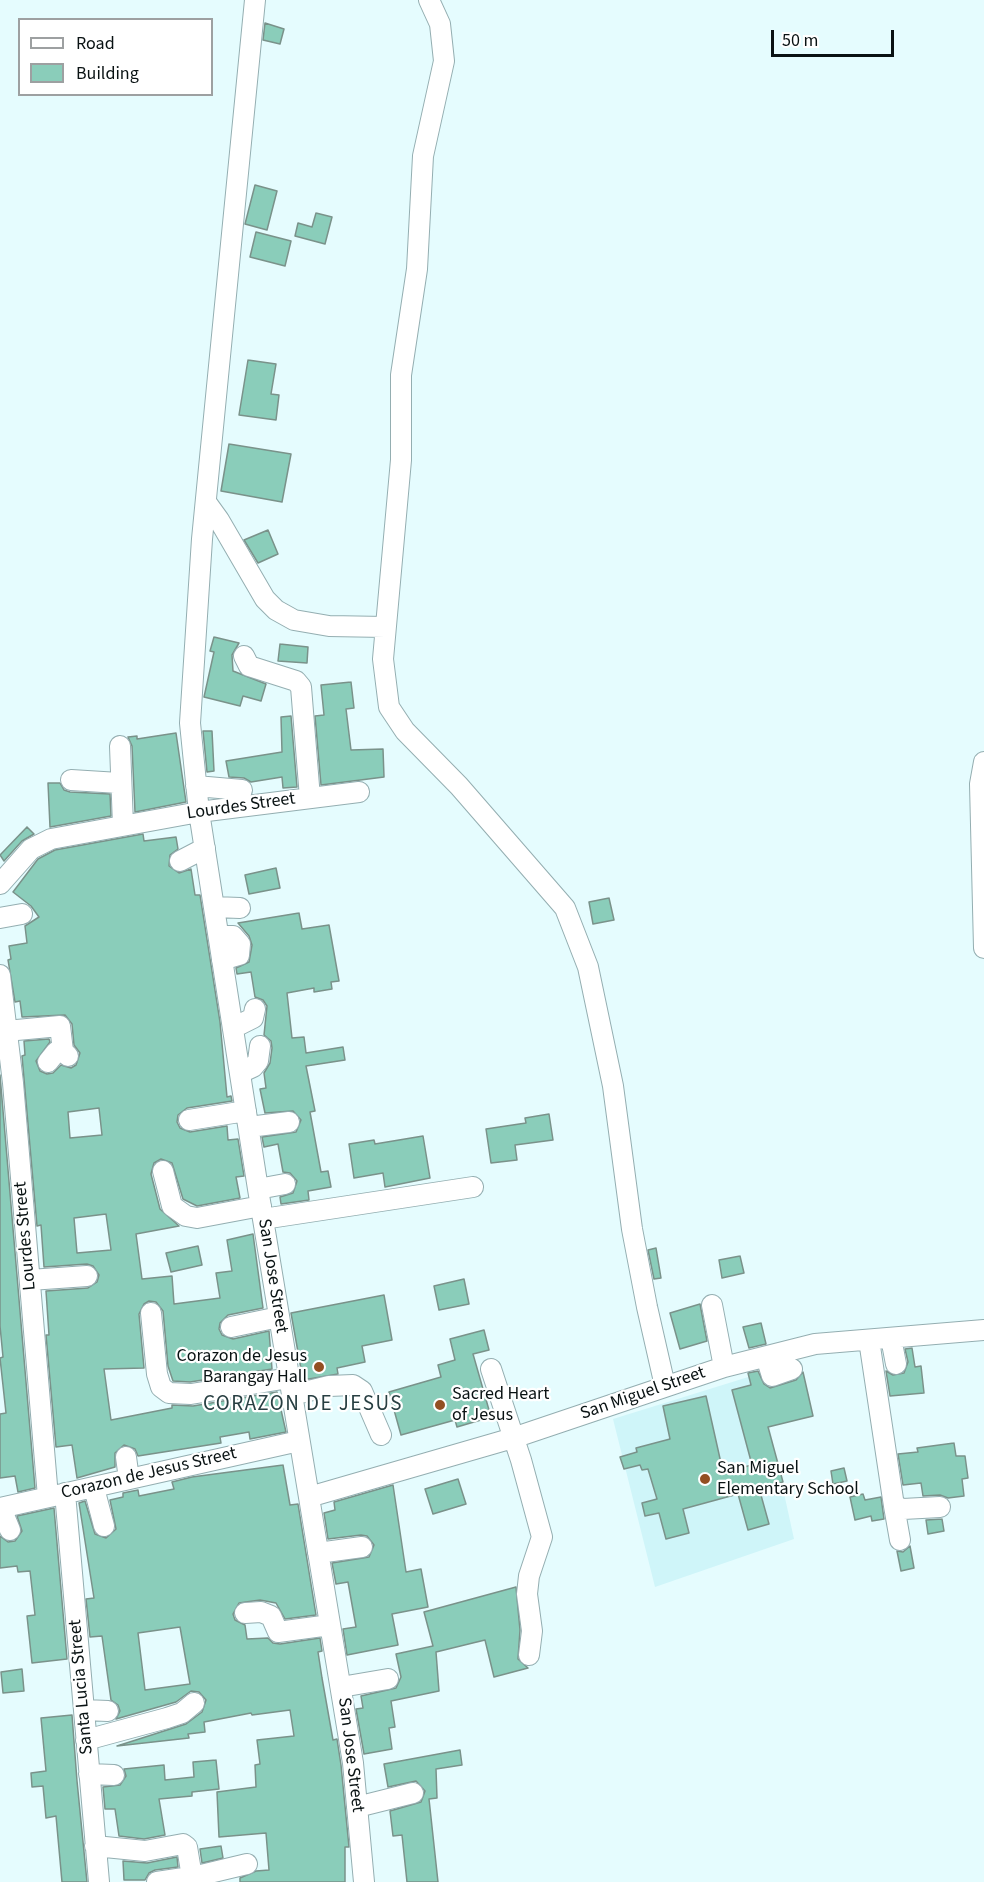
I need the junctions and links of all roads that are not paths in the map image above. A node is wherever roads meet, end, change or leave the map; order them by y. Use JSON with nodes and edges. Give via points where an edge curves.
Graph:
{"nodes":[{"id":1,"x":255,"y":0,"type":"edge"},
{"id":2,"x":429,"y":0,"type":"edge"},
{"id":3,"x":206,"y":502,"type":"junction"},
{"id":4,"x":385,"y":627,"type":"junction"},
{"id":5,"x":244,"y":656,"type":"dead end"},
{"id":6,"x":120,"y":746,"type":"dead end"},
{"id":7,"x":984,"y":762,"type":"edge"},
{"id":8,"x":71,"y":780,"type":"dead end"},
{"id":9,"x":120,"y":783,"type":"junction"},
{"id":10,"x":196,"y":786,"type":"junction"},
{"id":11,"x":242,"y":790,"type":"dead end"},
{"id":12,"x":359,"y":792,"type":"dead end"},
{"id":13,"x":310,"y":798,"type":"junction"},
{"id":14,"x":199,"y":812,"type":"junction"},
{"id":15,"x":982,"y":819,"type":"edge"},
{"id":16,"x":123,"y":825,"type":"junction"},
{"id":17,"x":205,"y":848,"type":"junction"},
{"id":18,"x":180,"y":861,"type":"dead end"},
{"id":19,"x":0,"y":885,"type":"edge"},
{"id":20,"x":214,"y":907,"type":"junction"},
{"id":21,"x":240,"y":908,"type":"dead end"},
{"id":22,"x":22,"y":914,"type":"dead end"},
{"id":23,"x":0,"y":918,"type":"edge"},
{"id":24,"x":984,"y":945,"type":"edge"},
{"id":25,"x":0,"y":975,"type":"edge"},
{"id":26,"x":255,"y":1009,"type":"dead end"},
{"id":27,"x":4,"y":1027,"type":"edge"},
{"id":28,"x":233,"y":1028,"type":"junction"},
{"id":29,"x":260,"y":1046,"type":"dead end"},
{"id":30,"x":60,"y":1056,"type":"dead end"},
{"id":31,"x":240,"y":1073,"type":"junction"},
{"id":32,"x":247,"y":1119,"type":"junction"},
{"id":33,"x":189,"y":1120,"type":"dead end"},
{"id":34,"x":289,"y":1122,"type":"dead end"},
{"id":35,"x":163,"y":1171,"type":"dead end"},
{"id":36,"x":285,"y":1184,"type":"dead end"},
{"id":37,"x":473,"y":1187,"type":"dead end"},
{"id":38,"x":260,"y":1204,"type":"junction"},
{"id":39,"x":87,"y":1276,"type":"dead end"},
{"id":40,"x":30,"y":1280,"type":"junction"},
{"id":41,"x":712,"y":1305,"type":"dead end"},
{"id":42,"x":151,"y":1313,"type":"dead end"},
{"id":43,"x":279,"y":1317,"type":"junction"},
{"id":44,"x":231,"y":1327,"type":"dead end"},
{"id":45,"x":984,"y":1330,"type":"edge"},
{"id":46,"x":891,"y":1338,"type":"junction"},
{"id":47,"x":869,"y":1340,"type":"junction"},
{"id":48,"x":766,"y":1357,"type":"junction"},
{"id":49,"x":896,"y":1364,"type":"dead end"},
{"id":50,"x":724,"y":1367,"type":"junction"},
{"id":51,"x":491,"y":1369,"type":"dead end"},
{"id":52,"x":792,"y":1369,"type":"dead end"},
{"id":53,"x":291,"y":1386,"type":"junction"},
{"id":54,"x":665,"y":1386,"type":"junction"},
{"id":55,"x":381,"y":1435,"type":"dead end"},
{"id":56,"x":513,"y":1438,"type":"junction"},
{"id":57,"x":299,"y":1441,"type":"junction"},
{"id":58,"x":126,"y":1457,"type":"dead end"},
{"id":59,"x":129,"y":1479,"type":"junction"},
{"id":60,"x":94,"y":1488,"type":"junction"},
{"id":61,"x":57,"y":1495,"type":"junction"},
{"id":62,"x":309,"y":1497,"type":"junction"},
{"id":63,"x":894,"y":1506,"type":"junction"},
{"id":64,"x":940,"y":1507,"type":"dead end"},
{"id":65,"x":1,"y":1508,"type":"edge"},
{"id":66,"x":104,"y":1526,"type":"dead end"},
{"id":67,"x":10,"y":1530,"type":"dead end"},
{"id":68,"x":900,"y":1540,"type":"dead end"},
{"id":69,"x":362,"y":1547,"type":"dead end"},
{"id":70,"x":318,"y":1553,"type":"junction"},
{"id":71,"x":245,"y":1613,"type":"dead end"},
{"id":72,"x":330,"y":1625,"type":"junction"},
{"id":73,"x":529,"y":1655,"type":"dead end"},
{"id":74,"x":388,"y":1679,"type":"dead end"},
{"id":75,"x":341,"y":1687,"type":"junction"},
{"id":76,"x":194,"y":1703,"type":"dead end"},
{"id":77,"x":84,"y":1710,"type":"junction"},
{"id":78,"x":108,"y":1711,"type":"dead end"},
{"id":79,"x":86,"y":1740,"type":"junction"},
{"id":80,"x":89,"y":1774,"type":"junction"},
{"id":81,"x":114,"y":1775,"type":"dead end"},
{"id":82,"x":413,"y":1793,"type":"dead end"},
{"id":83,"x":357,"y":1807,"type":"junction"},
{"id":84,"x":95,"y":1846,"type":"junction"},
{"id":85,"x":247,"y":1864,"type":"dead end"},
{"id":86,"x":196,"y":1878,"type":"edge"},
{"id":87,"x":99,"y":1882,"type":"edge"},
{"id":88,"x":158,"y":1882,"type":"edge"},
{"id":89,"x":364,"y":1882,"type":"edge"}],
"edges":[{"from":1,"to":3,"type":"street","name":"San Jose Street"},
{"from":2,"to":4,"type":"street","via":[[440,24],[444,61],[423,156],[417,269],[401,375],[401,460]]},
{"from":3,"to":4,"type":"street","via":[[265,599],[276,610],[294,620],[329,626]]},
{"from":3,"to":10,"type":"street","name":"San Jose Street","via":[[190,723]]},
{"from":4,"to":54,"type":"street","via":[[383,659],[390,707],[405,731],[459,786],[565,908],[588,967],[613,1086],[632,1229]]},
{"from":5,"to":13,"type":"street","via":[[249,666],[296,681],[301,687]]},
{"from":6,"to":9,"type":"street"},
{"from":7,"to":15,"type":"street","via":[[980,784]]},
{"from":8,"to":9,"type":"street"},
{"from":9,"to":16,"type":"street"},
{"from":10,"to":11,"type":"street"},
{"from":10,"to":14,"type":"street","name":"San Jose Street"},
{"from":12,"to":13,"type":"street","name":"Lourdes Street"},
{"from":13,"to":14,"type":"street","name":"Lourdes Street"},
{"from":14,"to":16,"type":"street","name":"Lourdes Street"},
{"from":14,"to":17,"type":"street","name":"San Jose Street"},
{"from":15,"to":24,"type":"street"},
{"from":16,"to":19,"type":"street","name":"Lourdes Street","via":[[51,839],[31,849]]},
{"from":17,"to":18,"type":"street"},
{"from":17,"to":20,"type":"street","name":"San Jose Street"},
{"from":20,"to":21,"type":"street"},
{"from":20,"to":28,"type":"street","name":"San Jose Street"},
{"from":22,"to":23,"type":"street"},
{"from":25,"to":27,"type":"street","name":"Lourdes Street"},
{"from":26,"to":28,"type":"street","via":[[253,1018]]},
{"from":27,"to":30,"type":"street","via":[[60,1026]]},
{"from":27,"to":40,"type":"street","name":"Lourdes Street","via":[[13,1083]]},
{"from":28,"to":31,"type":"street","name":"San Jose Street"},
{"from":29,"to":31,"type":"street","via":[[254,1067]]},
{"from":31,"to":32,"type":"street","name":"San Jose Street"},
{"from":32,"to":33,"type":"street"},
{"from":32,"to":34,"type":"street"},
{"from":32,"to":38,"type":"street","name":"San Jose Street"},
{"from":35,"to":38,"type":"street","via":[[172,1206],[186,1216],[197,1218]]},
{"from":36,"to":38,"type":"street"},
{"from":37,"to":38,"type":"street"},
{"from":38,"to":43,"type":"street","name":"San Jose Street"},
{"from":39,"to":40,"type":"street"},
{"from":40,"to":61,"type":"street","name":"Lourdes Street"},
{"from":41,"to":50,"type":"street"},
{"from":42,"to":53,"type":"street","via":[[157,1374],[161,1387],[169,1393]]},
{"from":43,"to":44,"type":"street"},
{"from":43,"to":53,"type":"street","name":"San Jose Street"},
{"from":45,"to":46,"type":"street","name":"San Miguel Street"},
{"from":46,"to":47,"type":"street","name":"San Miguel Street"},
{"from":46,"to":49,"type":"street"},
{"from":47,"to":48,"type":"street","name":"San Miguel Street","via":[[815,1344]]},
{"from":47,"to":63,"type":"street"},
{"from":48,"to":50,"type":"street","name":"San Miguel Street"},
{"from":48,"to":52,"type":"street","via":[[772,1376]]},
{"from":50,"to":54,"type":"street","name":"San Miguel Street"},
{"from":51,"to":56,"type":"street"},
{"from":53,"to":55,"type":"street","via":[[353,1385],[362,1391]]},
{"from":53,"to":57,"type":"street","name":"San Jose Street"},
{"from":54,"to":56,"type":"street","name":"San Miguel Street"},
{"from":56,"to":62,"type":"street","name":"San Miguel Street"},
{"from":56,"to":73,"type":"street","via":[[542,1537],[527,1594],[532,1631]]},
{"from":57,"to":59,"type":"street","name":"Corazon de Jesus Street"},
{"from":57,"to":62,"type":"street","name":"San Jose Street"},
{"from":58,"to":59,"type":"street"},
{"from":59,"to":60,"type":"street","name":"Corazon de Jesus Street"},
{"from":60,"to":61,"type":"street","name":"Corazon de Jesus Street"},
{"from":60,"to":66,"type":"street"},
{"from":61,"to":65,"type":"street","name":"Corazon de Jesus Street"},
{"from":61,"to":77,"type":"street","name":"Santa Lucia Street","via":[[88,1655]]},
{"from":62,"to":70,"type":"street","name":"San Jose Street"},
{"from":63,"to":64,"type":"street"},
{"from":63,"to":68,"type":"street"},
{"from":65,"to":67,"type":"street"},
{"from":69,"to":70,"type":"street"},
{"from":70,"to":72,"type":"street","name":"San Jose Street","via":[[332,1587]]},
{"from":71,"to":72,"type":"street","via":[[271,1616],[278,1632]]},
{"from":72,"to":75,"type":"street","name":"San Jose Street"},
{"from":74,"to":75,"type":"street"},
{"from":75,"to":83,"type":"street","name":"San Jose Street"},
{"from":76,"to":79,"type":"street","via":[[175,1715]]},
{"from":77,"to":78,"type":"street"},
{"from":77,"to":79,"type":"street","name":"Santa Lucia Street"},
{"from":79,"to":80,"type":"street","name":"Santa Lucia Street"},
{"from":80,"to":81,"type":"street"},
{"from":80,"to":84,"type":"street","name":"Santa Lucia Street"},
{"from":82,"to":83,"type":"street"},
{"from":83,"to":89,"type":"street","name":"San Jose Street"},
{"from":84,"to":86,"type":"street","via":[[146,1851],[183,1844]]},
{"from":84,"to":87,"type":"street","name":"Santa Lucia Street"},
{"from":85,"to":86,"type":"street"},
{"from":86,"to":88,"type":"street"}]}
